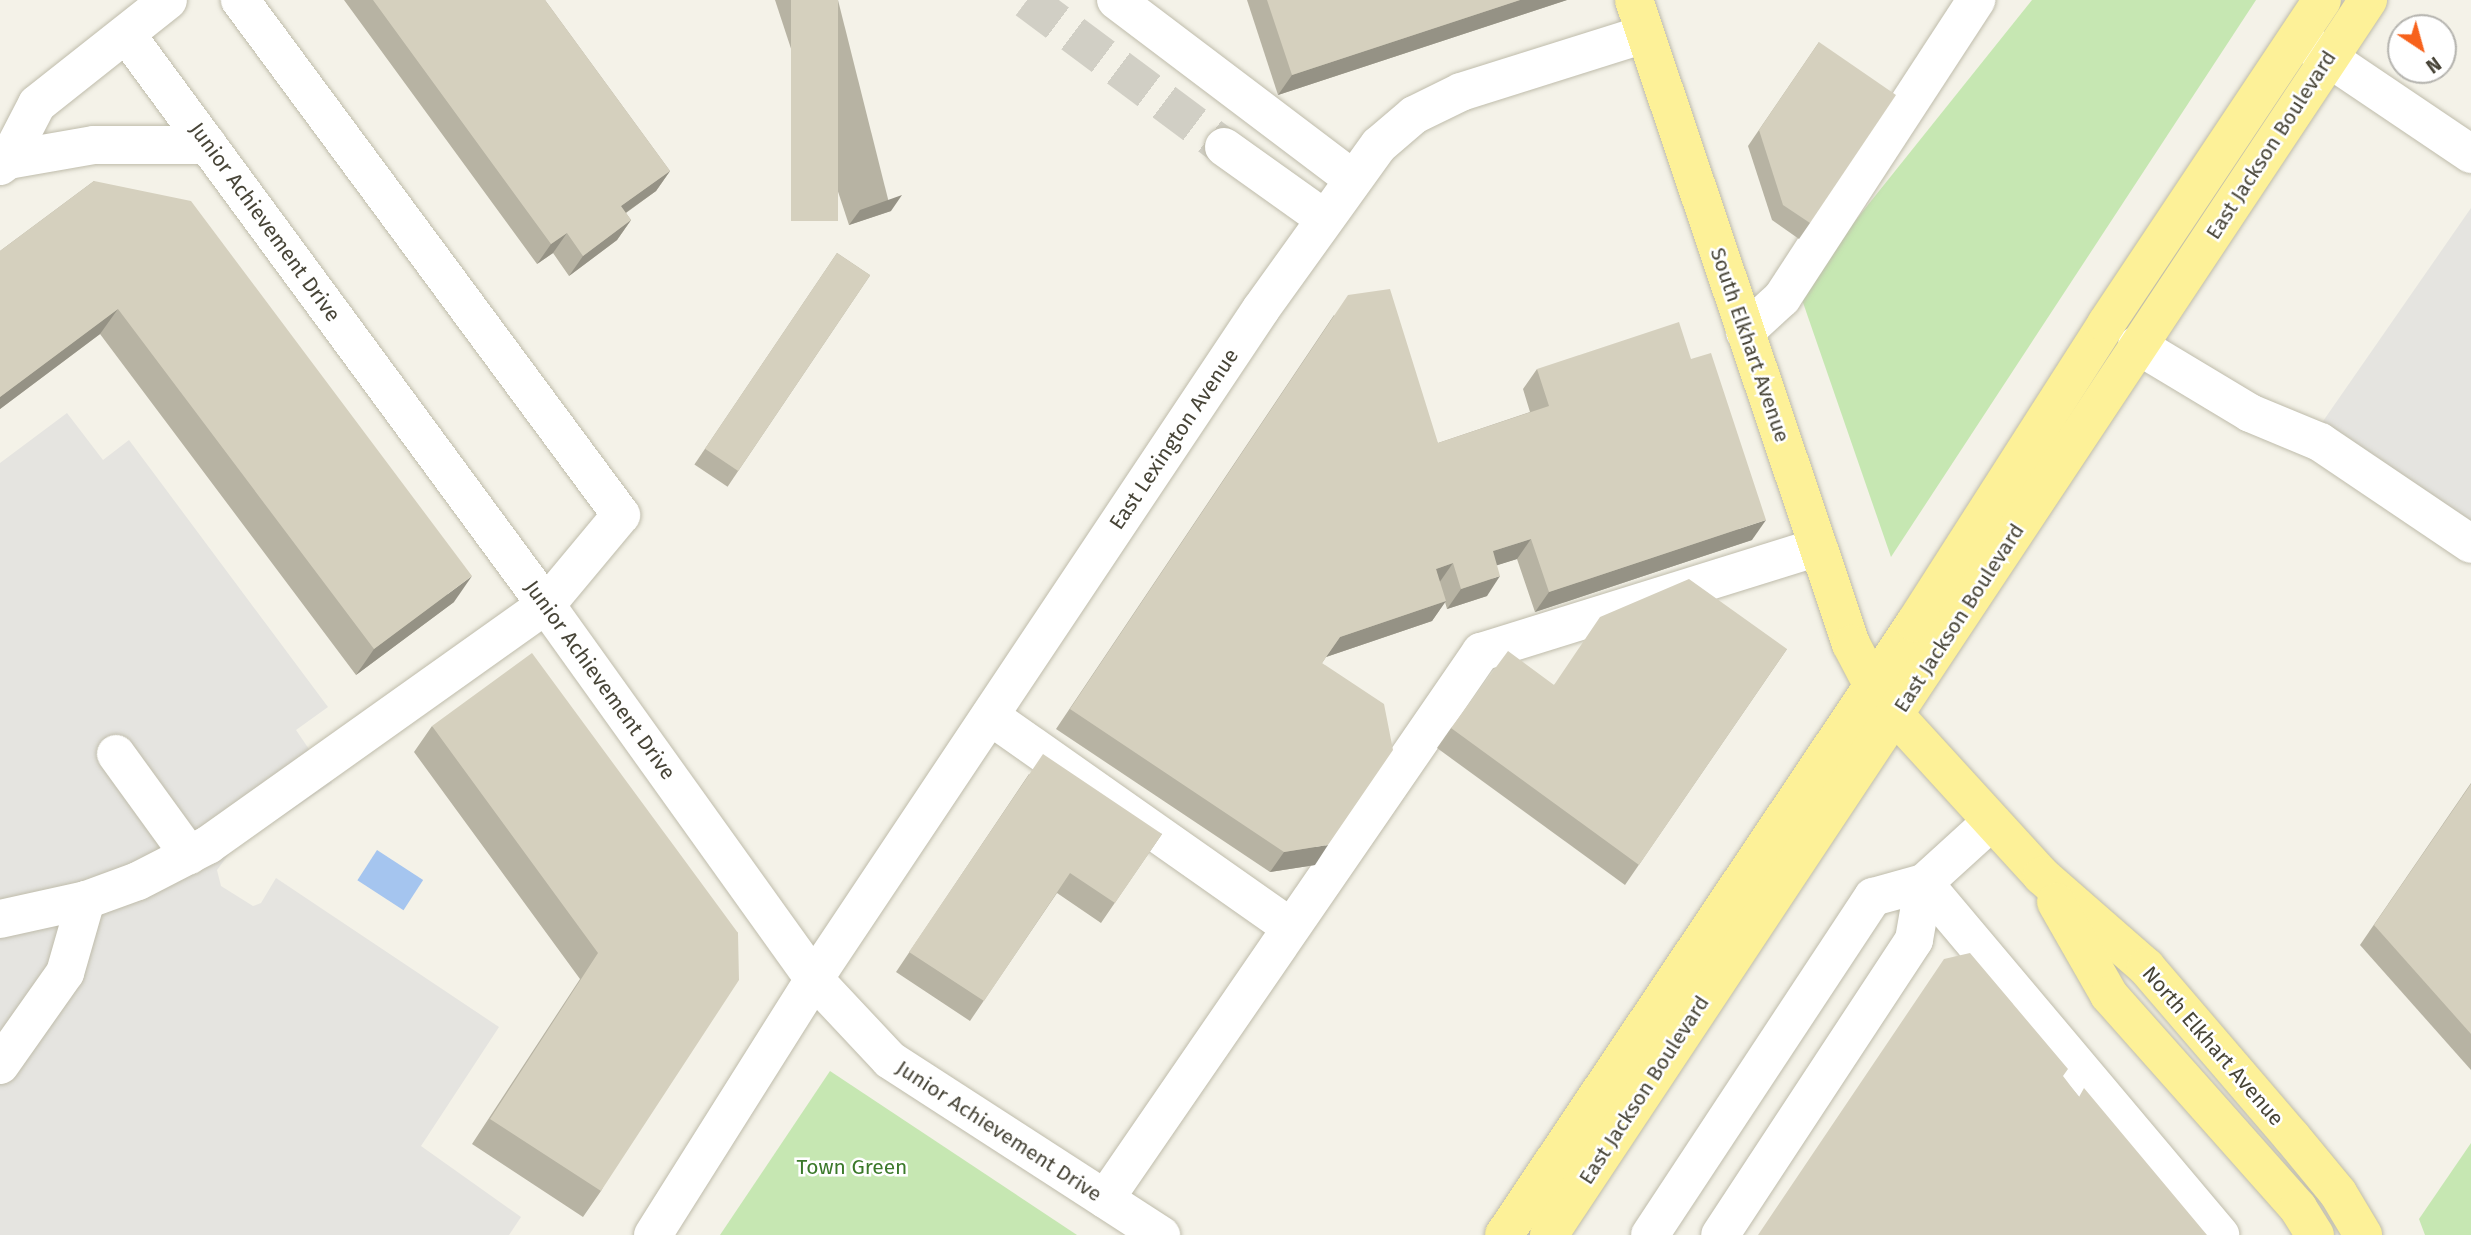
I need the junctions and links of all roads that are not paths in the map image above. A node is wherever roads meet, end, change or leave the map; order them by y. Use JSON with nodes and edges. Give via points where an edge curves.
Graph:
{"nodes":[{"id":1,"x":168,"y":0,"type":"edge"},
{"id":2,"x":240,"y":0,"type":"edge"},
{"id":3,"x":1116,"y":0,"type":"edge"},
{"id":4,"x":1976,"y":0,"type":"edge"},
{"id":5,"x":2322,"y":0,"type":"edge"},
{"id":6,"x":2368,"y":0,"type":"edge"},
{"id":7,"x":1640,"y":17,"type":"edge"},
{"id":8,"x":126,"y":34,"type":"junction"},
{"id":9,"x":2313,"y":47,"type":"junction"},
{"id":10,"x":208,"y":145,"type":"junction"},
{"id":11,"x":1224,"y":148,"type":"tunnel mouth"},
{"id":12,"x":2471,"y":154,"type":"edge"},
{"id":13,"x":4,"y":163,"type":"edge"},
{"id":14,"x":1353,"y":178,"type":"junction"},
{"id":15,"x":1325,"y":219,"type":"junction"},
{"id":16,"x":1745,"y":332,"type":"junction"},
{"id":17,"x":2137,"y":345,"type":"junction"},
{"id":18,"x":2471,"y":544,"type":"edge"},
{"id":19,"x":1818,"y":547,"type":"junction"},
{"id":20,"x":546,"y":605,"type":"junction"},
{"id":21,"x":1884,"y":700,"type":"junction"},
{"id":22,"x":990,"y":716,"type":"junction"},
{"id":23,"x":116,"y":754,"type":"dead end"},
{"id":24,"x":1992,"y":822,"type":"junction"},
{"id":25,"x":189,"y":855,"type":"junction"},
{"id":26,"x":2042,"y":876,"type":"junction"},
{"id":27,"x":1924,"y":883,"type":"junction"},
{"id":28,"x":86,"y":900,"type":"junction"},
{"id":29,"x":0,"y":919,"type":"edge"},
{"id":30,"x":1289,"y":926,"type":"junction"},
{"id":31,"x":814,"y":979,"type":"junction"},
{"id":32,"x":0,"y":1066,"type":"edge"},
{"id":33,"x":1105,"y":1199,"type":"junction"},
{"id":34,"x":653,"y":1235,"type":"edge"},
{"id":35,"x":1161,"y":1235,"type":"edge"},
{"id":36,"x":1504,"y":1235,"type":"edge"},
{"id":37,"x":1549,"y":1235,"type":"edge"},
{"id":38,"x":1650,"y":1235,"type":"edge"},
{"id":39,"x":1720,"y":1235,"type":"edge"},
{"id":40,"x":2220,"y":1235,"type":"edge"},
{"id":41,"x":2315,"y":1235,"type":"edge"},
{"id":42,"x":2363,"y":1235,"type":"edge"}],
"edges":[{"from":1,"to":8,"type":"street"},
{"from":2,"to":20,"type":"street","via":[[621,515]]},
{"from":3,"to":14,"type":"street"},
{"from":4,"to":16,"type":"street","via":[[1782,298]]},
{"from":5,"to":9,"type":"main road","name":"East Jackson Boulevard"},
{"from":6,"to":9,"type":"main road","name":"East Jackson Boulevard"},
{"from":7,"to":14,"type":"street","name":"East Lexington Avenue","via":[[1414,115],[1379,145]]},
{"from":7,"to":16,"type":"main road","name":"South Elkhart Avenue"},
{"from":8,"to":10,"type":"street","name":"Junior Achievement Drive"},
{"from":8,"to":13,"type":"street","via":[[37,104]]},
{"from":9,"to":12,"type":"street"},
{"from":9,"to":17,"type":"main road","name":"East Jackson Boulevard"},
{"from":9,"to":21,"type":"main road","name":"East Jackson Boulevard"},
{"from":10,"to":13,"type":"street","via":[[94,145]]},
{"from":10,"to":20,"type":"street","name":"Junior Achievement Drive"},
{"from":11,"to":15,"type":"street"},
{"from":14,"to":15,"type":"street","name":"East Lexington Avenue"},
{"from":15,"to":22,"type":"street","name":"East Lexington Avenue"},
{"from":16,"to":19,"type":"main road","name":"South Elkhart Avenue"},
{"from":17,"to":18,"type":"street","via":[[2250,413],[2320,442]]},
{"from":17,"to":21,"type":"main road","name":"East Jackson Boulevard"},
{"from":19,"to":21,"type":"main road","name":"South Elkhart Avenue","via":[[1850,644]]},
{"from":19,"to":30,"type":"street","via":[[1481,652]]},
{"from":20,"to":25,"type":"street"},
{"from":20,"to":31,"type":"street","name":"Junior Achievement Drive"},
{"from":21,"to":24,"type":"main road","name":"North Elkhart Avenue"},
{"from":21,"to":36,"type":"main road","name":"East Jackson Boulevard"},
{"from":21,"to":37,"type":"main road","name":"East Jackson Boulevard"},
{"from":22,"to":30,"type":"street"},
{"from":22,"to":31,"type":"street","name":"East Lexington Avenue"},
{"from":23,"to":25,"type":"street"},
{"from":24,"to":26,"type":"main road","name":"North Elkhart Avenue"},
{"from":24,"to":27,"type":"street"},
{"from":25,"to":28,"type":"street"},
{"from":26,"to":41,"type":"main road","name":"North Elkhart Avenue","via":[[2109,995],[2298,1208]]},
{"from":26,"to":42,"type":"main road","name":"North Elkhart Avenue","via":[[2146,967],[2338,1193]]},
{"from":27,"to":38,"type":"street","via":[[1873,897]]},
{"from":27,"to":39,"type":"street","via":[[1914,940]]},
{"from":27,"to":40,"type":"street"},
{"from":28,"to":29,"type":"street"},
{"from":28,"to":32,"type":"street","via":[[65,973]]},
{"from":30,"to":33,"type":"street"},
{"from":31,"to":33,"type":"street","name":"Junior Achievement Drive","via":[[890,1060]]},
{"from":31,"to":34,"type":"street","name":"East Lexington Avenue"},
{"from":33,"to":35,"type":"street","name":"Junior Achievement Drive"}]}
